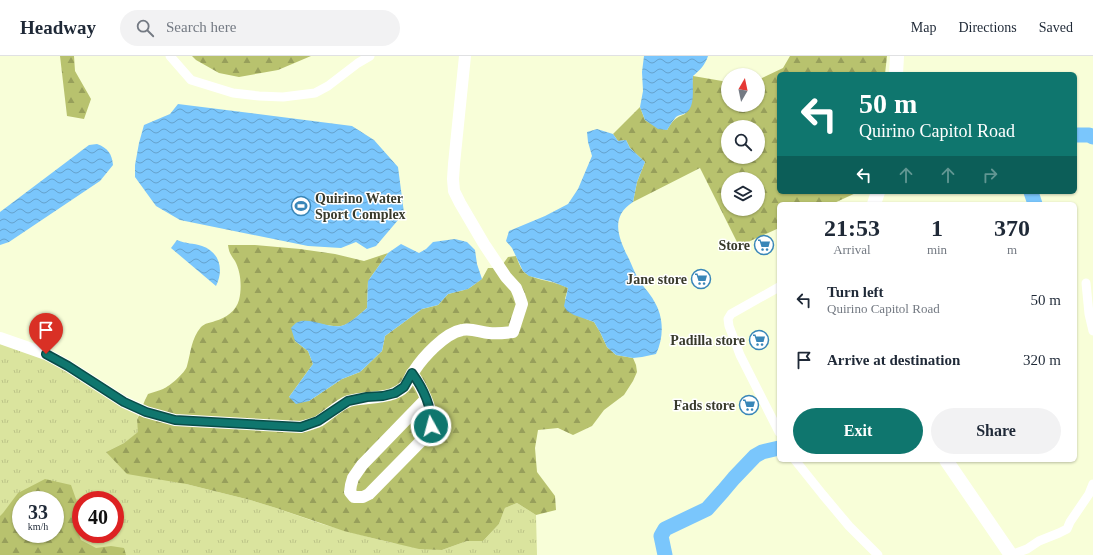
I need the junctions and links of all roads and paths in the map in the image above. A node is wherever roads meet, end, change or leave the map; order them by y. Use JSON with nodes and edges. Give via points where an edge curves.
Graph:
{"nodes":[{"id":1,"x":170,"y":56,"type":"edge"},
{"id":2,"x":370,"y":56,"type":"edge"},
{"id":3,"x":465,"y":56,"type":"edge"},
{"id":4,"x":897,"y":56,"type":"edge"},
{"id":5,"x":896,"y":72,"type":"edge"},
{"id":6,"x":1086,"y":283,"type":"dead end"},
{"id":7,"x":777,"y":288,"type":"edge"},
{"id":8,"x":1093,"y":331,"type":"edge"},
{"id":9,"x":0,"y":338,"type":"edge"},
{"id":10,"x":412,"y":373,"type":"junction"},
{"id":11,"x":426,"y":399,"type":"junction"},
{"id":12,"x":777,"y":428,"type":"edge"},
{"id":13,"x":797,"y":462,"type":"edge"},
{"id":14,"x":947,"y":462,"type":"edge"},
{"id":15,"x":1093,"y":484,"type":"edge"},
{"id":16,"x":878,"y":555,"type":"edge"},
{"id":17,"x":1011,"y":555,"type":"edge"}],
"edges":[{"from":1,"to":2,"type":"street","via":[[191,80],[232,93],[283,97],[315,93]]},
{"from":3,"to":10,"type":"street","via":[[454,164],[454,192],[484,244],[516,288],[522,304],[513,332],[502,334],[462,330],[450,335],[436,346]]},
{"from":4,"to":5,"type":"main road"},
{"from":6,"to":8,"type":"street"},
{"from":7,"to":12,"type":"street","via":[[728,317],[728,326],[740,355]]},
{"from":9,"to":10,"type":"street","via":[[46,354],[124,402],[146,412],[175,420],[301,427],[318,421],[348,401],[395,393],[404,387]]},
{"from":10,"to":11,"type":"street"},
{"from":11,"to":11,"type":"street","via":[[353,478],[350,492],[354,497],[369,494],[426,436],[432,420]]},
{"from":13,"to":16,"type":"street","via":[[849,526]]},
{"from":14,"to":17,"type":"main road"},
{"from":15,"to":17,"type":"street","via":[[1067,529]]}]}
